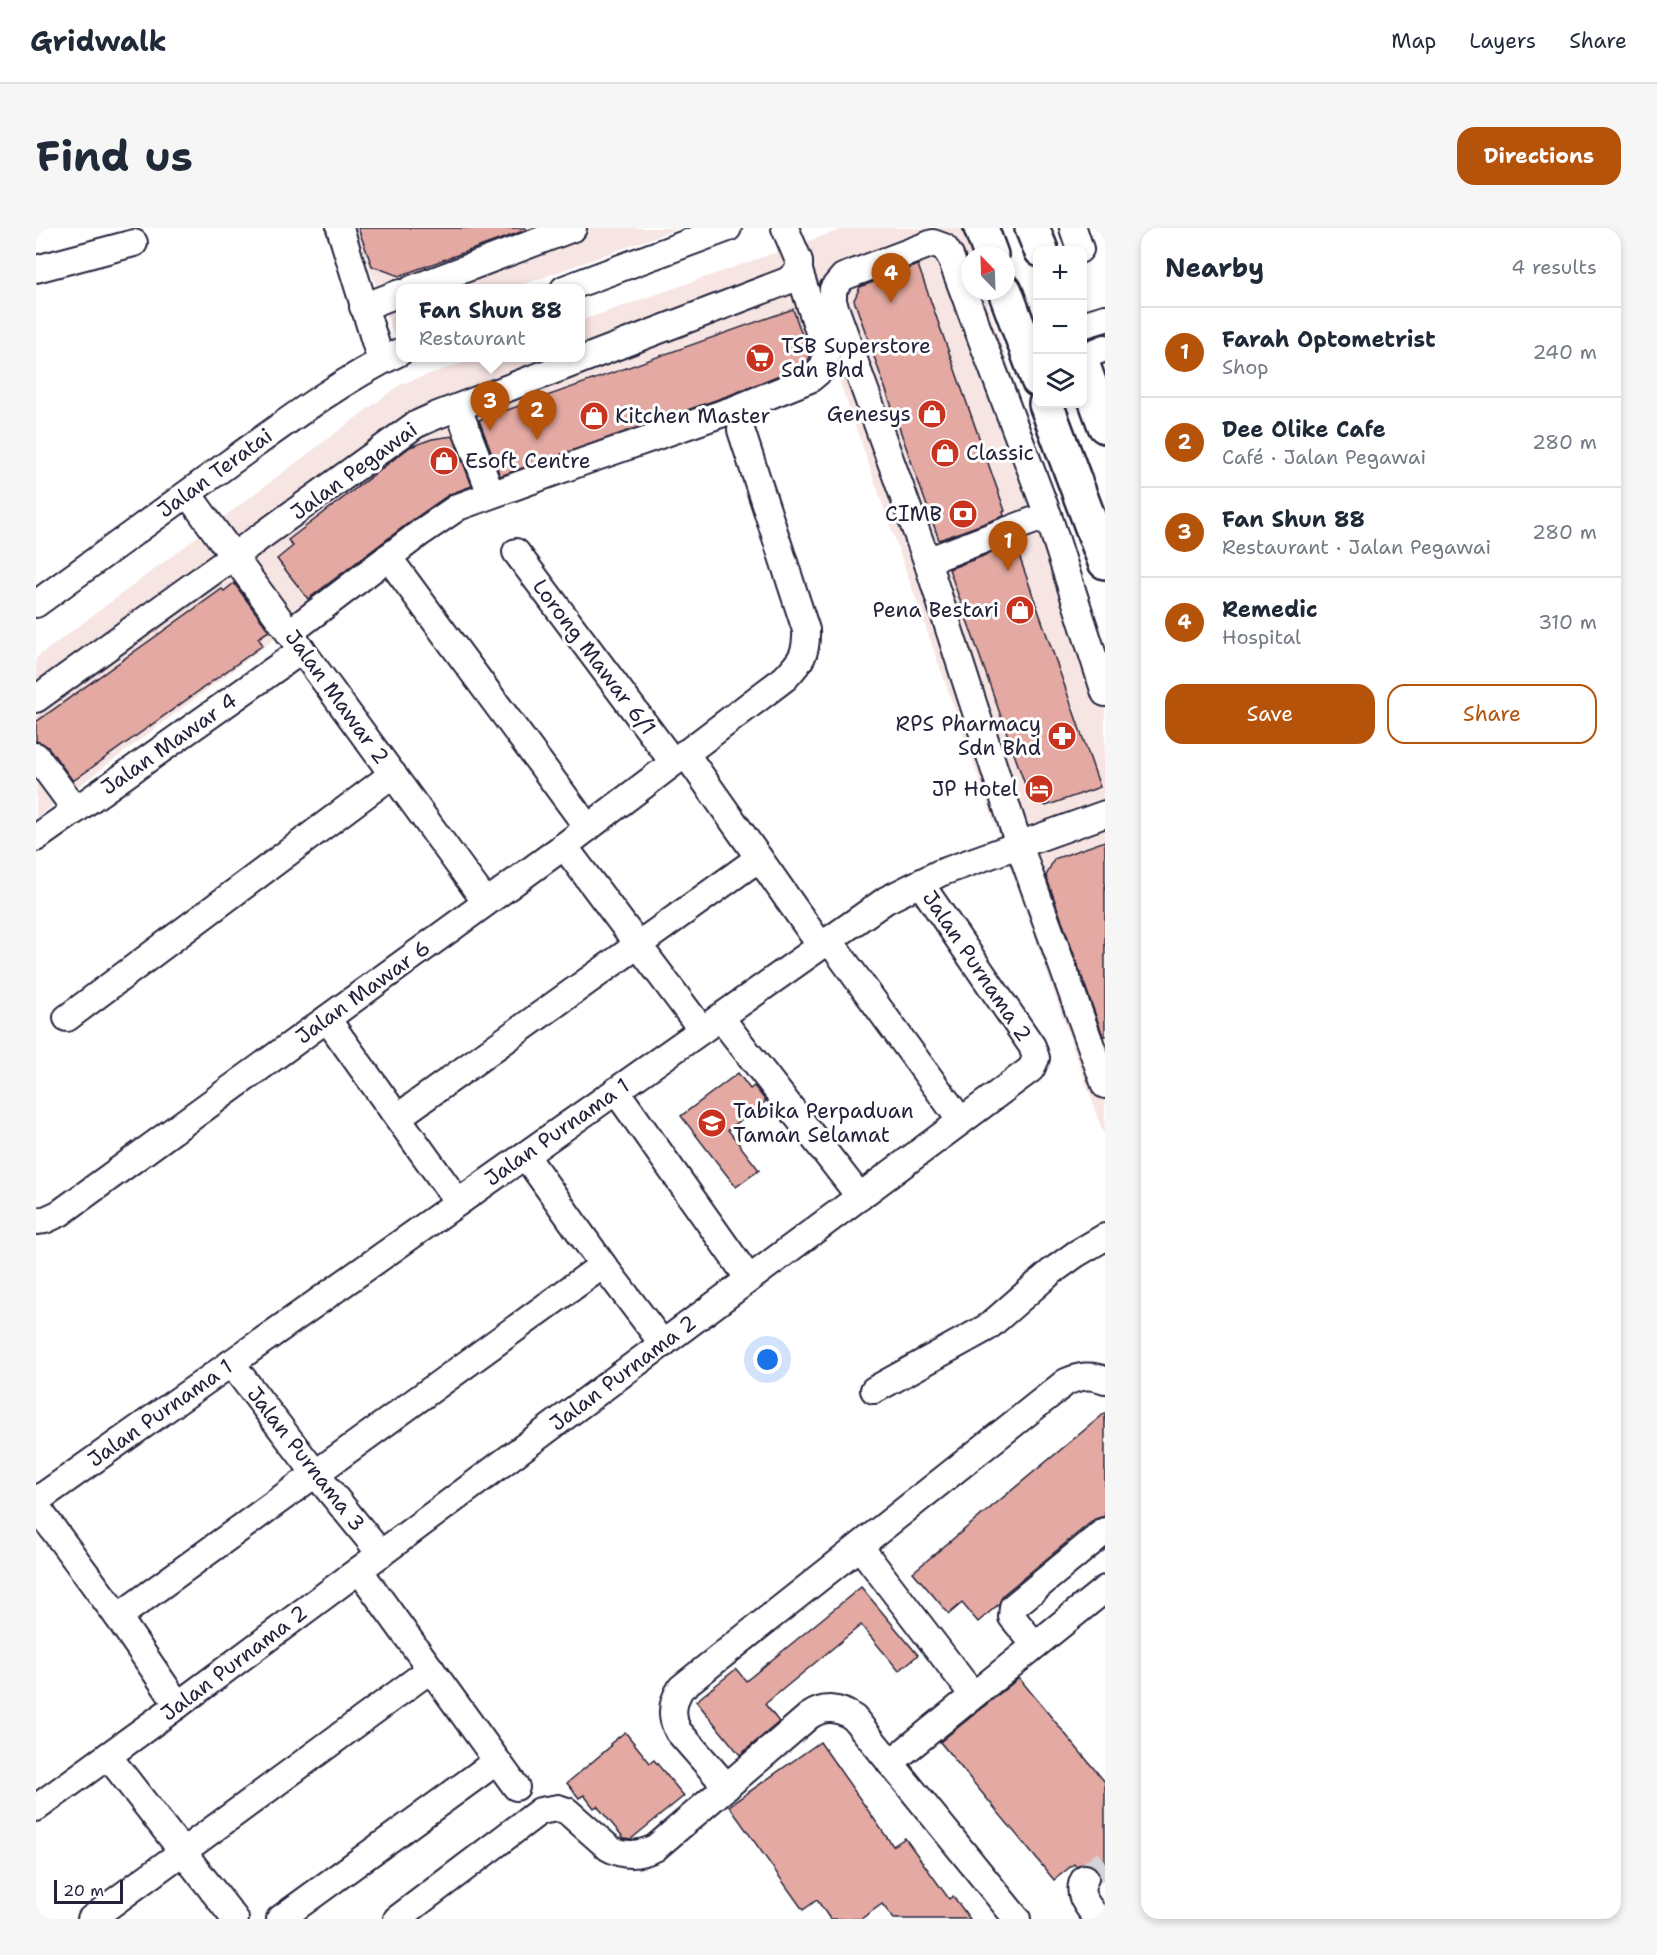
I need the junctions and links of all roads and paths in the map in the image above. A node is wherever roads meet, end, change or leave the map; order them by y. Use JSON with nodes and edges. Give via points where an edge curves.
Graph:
{"nodes":[{"id":1,"x":340,"y":228,"type":"edge"},
{"id":2,"x":573,"y":228,"type":"edge"},
{"id":3,"x":728,"y":228,"type":"edge"},
{"id":4,"x":785,"y":228,"type":"edge"},
{"id":5,"x":981,"y":228,"type":"edge"},
{"id":6,"x":1032,"y":228,"type":"edge"},
{"id":7,"x":1073,"y":228,"type":"edge"},
{"id":8,"x":134,"y":243,"type":"dead end"},
{"id":9,"x":988,"y":246,"type":"edge"},
{"id":10,"x":1039,"y":246,"type":"edge"},
{"id":11,"x":1079,"y":246,"type":"edge"},
{"id":12,"x":36,"y":269,"type":"edge"},
{"id":13,"x":799,"y":271,"type":"junction"},
{"id":14,"x":423,"y":284,"type":"edge"},
{"id":15,"x":575,"y":284,"type":"edge"},
{"id":16,"x":396,"y":295,"type":"edge"},
{"id":17,"x":1009,"y":300,"type":"edge"},
{"id":18,"x":363,"y":307,"type":"junction"},
{"id":19,"x":1105,"y":318,"type":"edge"},
{"id":20,"x":1087,"y":324,"type":"edge"},
{"id":21,"x":1105,"y":348,"type":"edge"},
{"id":22,"x":1087,"y":355,"type":"edge"},
{"id":23,"x":390,"y":356,"type":"edge"},
{"id":24,"x":585,"y":359,"type":"edge"},
{"id":25,"x":1033,"y":360,"type":"edge"},
{"id":26,"x":577,"y":362,"type":"edge"},
{"id":27,"x":1087,"y":374,"type":"edge"},
{"id":28,"x":458,"y":408,"type":"junction"},
{"id":29,"x":1050,"y":408,"type":"edge"},
{"id":30,"x":1105,"y":426,"type":"edge"},
{"id":31,"x":741,"y":430,"type":"dead end"},
{"id":32,"x":188,"y":494,"type":"junction"},
{"id":33,"x":490,"y":494,"type":"junction"},
{"id":34,"x":1048,"y":515,"type":"junction"},
{"id":35,"x":516,"y":552,"type":"dead end"},
{"id":36,"x":234,"y":557,"type":"junction"},
{"id":37,"x":388,"y":557,"type":"junction"},
{"id":38,"x":927,"y":561,"type":"junction"},
{"id":39,"x":1105,"y":562,"type":"edge"},
{"id":40,"x":36,"y":604,"type":"edge"},
{"id":41,"x":296,"y":641,"type":"junction"},
{"id":42,"x":1105,"y":693,"type":"edge"},
{"id":43,"x":36,"y":699,"type":"edge"},
{"id":44,"x":36,"y":756,"type":"edge"},
{"id":45,"x":679,"y":758,"type":"junction"},
{"id":46,"x":393,"y":774,"type":"junction"},
{"id":47,"x":76,"y":810,"type":"junction"},
{"id":48,"x":1105,"y":814,"type":"edge"},
{"id":49,"x":588,"y":828,"type":"junction"},
{"id":50,"x":36,"y":838,"type":"edge"},
{"id":51,"x":1019,"y":845,"type":"junction"},
{"id":52,"x":564,"y":846,"type":"junction"},
{"id":53,"x":759,"y":858,"type":"junction"},
{"id":54,"x":920,"y":883,"type":"junction"},
{"id":55,"x":486,"y":901,"type":"junction"},
{"id":56,"x":825,"y":943,"type":"junction"},
{"id":57,"x":638,"y":945,"type":"junction"},
{"id":58,"x":67,"y":1018,"type":"dead end"},
{"id":59,"x":327,"y":1019,"type":"junction"},
{"id":60,"x":711,"y":1024,"type":"junction"},
{"id":61,"x":1105,"y":1085,"type":"edge"},
{"id":62,"x":616,"y":1091,"type":"junction"},
{"id":63,"x":398,"y":1117,"type":"junction"},
{"id":64,"x":960,"y":1121,"type":"junction"},
{"id":65,"x":525,"y":1155,"type":"junction"},
{"id":66,"x":860,"y":1197,"type":"junction"},
{"id":67,"x":458,"y":1202,"type":"junction"},
{"id":68,"x":36,"y":1221,"type":"edge"},
{"id":69,"x":1105,"y":1237,"type":"edge"},
{"id":70,"x":603,"y":1265,"type":"junction"},
{"id":71,"x":749,"y":1279,"type":"junction"},
{"id":72,"x":663,"y":1344,"type":"junction"},
{"id":73,"x":231,"y":1363,"type":"junction"},
{"id":74,"x":1105,"y":1380,"type":"edge"},
{"id":75,"x":874,"y":1390,"type":"dead end"},
{"id":76,"x":315,"y":1473,"type":"junction"},
{"id":77,"x":36,"y":1501,"type":"edge"},
{"id":78,"x":36,"y":1506,"type":"edge"},
{"id":79,"x":1105,"y":1531,"type":"edge"},
{"id":80,"x":860,"y":1547,"type":"junction"},
{"id":81,"x":381,"y":1554,"type":"junction"},
{"id":82,"x":359,"y":1570,"type":"junction"},
{"id":83,"x":1105,"y":1588,"type":"edge"},
{"id":84,"x":118,"y":1617,"type":"junction"},
{"id":85,"x":1035,"y":1645,"type":"junction"},
{"id":86,"x":431,"y":1670,"type":"junction"},
{"id":87,"x":973,"y":1695,"type":"junction"},
{"id":88,"x":178,"y":1705,"type":"junction"},
{"id":89,"x":108,"y":1756,"type":"junction"},
{"id":90,"x":497,"y":1761,"type":"junction"},
{"id":91,"x":890,"y":1763,"type":"junction"},
{"id":92,"x":516,"y":1787,"type":"dead end"},
{"id":93,"x":727,"y":1787,"type":"junction"},
{"id":94,"x":38,"y":1803,"type":"edge"},
{"id":95,"x":182,"y":1852,"type":"junction"},
{"id":96,"x":1085,"y":1878,"type":"dead end"},
{"id":97,"x":91,"y":1919,"type":"edge"},
{"id":98,"x":235,"y":1919,"type":"edge"},
{"id":99,"x":280,"y":1919,"type":"edge"},
{"id":100,"x":397,"y":1919,"type":"edge"},
{"id":101,"x":1017,"y":1919,"type":"edge"},
{"id":102,"x":1098,"y":1919,"type":"edge"}],
"edges":[{"from":1,"to":18,"type":"street"},
{"from":2,"to":14,"type":"street"},
{"from":3,"to":15,"type":"street"},
{"from":4,"to":13,"type":"street","via":[[799,261]]},
{"from":5,"to":9,"type":"main road"},
{"from":6,"to":10,"type":"main road"},
{"from":7,"to":11,"type":"street"},
{"from":8,"to":12,"type":"street"},
{"from":13,"to":24,"type":"street","name":"Jalan Pegawai","via":[[787,281]]},
{"from":13,"to":33,"type":"street","name":"Jalan Mawar 4","via":[[826,357],[823,368],[810,379]]},
{"from":16,"to":18,"type":"street"},
{"from":17,"to":25,"type":"main road"},
{"from":18,"to":23,"type":"street"},
{"from":19,"to":20,"type":"street"},
{"from":21,"to":22,"type":"street"},
{"from":23,"to":32,"type":"street","name":"Jalan Teratai","via":[[278,428]]},
{"from":26,"to":28,"type":"street","name":"Jalan Pegawai"},
{"from":27,"to":30,"type":"main road"},
{"from":28,"to":33,"type":"street"},
{"from":28,"to":36,"type":"street","name":"Jalan Pegawai","via":[[415,425]]},
{"from":29,"to":39,"type":"main road"},
{"from":31,"to":45,"type":"street","name":"Jalan Mawar 6","via":[[806,630],[807,648],[785,678]]},
{"from":32,"to":36,"type":"street","name":"Jalan Mawar 2"},
{"from":32,"to":40,"type":"street","name":"Jalan Teratai"},
{"from":33,"to":37,"type":"street","name":"Jalan Mawar 4","via":[[458,507]]},
{"from":34,"to":38,"type":"street"},
{"from":34,"to":38,"type":"street","via":[[944,247],[933,243],[843,277],[833,289],[833,302]]},
{"from":34,"to":42,"type":"street"},
{"from":35,"to":45,"type":"street","name":"Lorong Mawar 6/1"},
{"from":36,"to":41,"type":"street","name":"Jalan Mawar 2"},
{"from":36,"to":43,"type":"street","name":"Jalan Pegawai"},
{"from":37,"to":41,"type":"street","name":"Jalan Mawar 4"},
{"from":37,"to":49,"type":"street"},
{"from":38,"to":51,"type":"street"},
{"from":41,"to":46,"type":"street","name":"Jalan Mawar 2"},
{"from":41,"to":47,"type":"street","name":"Jalan Mawar 4"},
{"from":44,"to":47,"type":"street"},
{"from":45,"to":49,"type":"street","name":"Jalan Mawar 6"},
{"from":45,"to":53,"type":"street","name":"Lorong Mawar 6/1"},
{"from":46,"to":55,"type":"street","name":"Jalan Mawar 2"},
{"from":46,"to":58,"type":"street"},
{"from":47,"to":50,"type":"street","name":"Jalan Mawar 4"},
{"from":48,"to":51,"type":"street","name":"Jalan Purnama 1"},
{"from":49,"to":52,"type":"street","name":"Jalan Mawar 6"},
{"from":51,"to":54,"type":"street","name":"Jalan Purnama 1"},
{"from":51,"to":61,"type":"street"},
{"from":52,"to":55,"type":"street","name":"Jalan Mawar 6"},
{"from":52,"to":57,"type":"street"},
{"from":53,"to":56,"type":"street","name":"Lorong Mawar 6/1"},
{"from":53,"to":57,"type":"street"},
{"from":54,"to":56,"type":"street","name":"Jalan Purnama 1","via":[[886,900]]},
{"from":54,"to":64,"type":"street","name":"Jalan Purnama 2","via":[[1032,1046],[1036,1058],[1031,1069]]},
{"from":55,"to":59,"type":"street","name":"Jalan Mawar 6"},
{"from":56,"to":60,"type":"street","name":"Jalan Purnama 1"},
{"from":56,"to":64,"type":"street","name":"Lorong Mawar 6/1"},
{"from":57,"to":60,"type":"street"},
{"from":57,"to":63,"type":"street"},
{"from":59,"to":63,"type":"street"},
{"from":59,"to":68,"type":"street","name":"Jalan Mawar 6","via":[[60,1213]]},
{"from":60,"to":62,"type":"street","name":"Jalan Purnama 1"},
{"from":60,"to":66,"type":"street"},
{"from":62,"to":65,"type":"street","name":"Jalan Purnama 1"},
{"from":62,"to":71,"type":"street"},
{"from":63,"to":67,"type":"street"},
{"from":64,"to":66,"type":"street","name":"Jalan Purnama 2"},
{"from":65,"to":67,"type":"street","name":"Jalan Purnama 1"},
{"from":65,"to":70,"type":"street"},
{"from":66,"to":71,"type":"street","name":"Jalan Purnama 2"},
{"from":67,"to":73,"type":"street","name":"Jalan Purnama 1"},
{"from":69,"to":75,"type":"street","via":[[1051,1272],[988,1327]]},
{"from":70,"to":72,"type":"street"},
{"from":70,"to":76,"type":"street"},
{"from":71,"to":72,"type":"street","name":"Jalan Purnama 2"},
{"from":72,"to":81,"type":"street","name":"Jalan Purnama 2"},
{"from":73,"to":76,"type":"street","name":"Jalan Purnama 3"},
{"from":73,"to":77,"type":"street","name":"Jalan Purnama 1"},
{"from":74,"to":80,"type":"street","via":[[1084,1376],[1066,1382]]},
{"from":76,"to":81,"type":"street","name":"Jalan Purnama 3"},
{"from":76,"to":84,"type":"street"},
{"from":78,"to":84,"type":"street"},
{"from":79,"to":85,"type":"street","via":[[1013,1606],[1012,1617]]},
{"from":80,"to":87,"type":"street"},
{"from":80,"to":93,"type":"street","via":[[681,1688],[675,1697],[673,1716],[678,1731]]},
{"from":81,"to":82,"type":"street","name":"Jalan Purnama 2"},
{"from":82,"to":86,"type":"street"},
{"from":82,"to":88,"type":"street","name":"Jalan Purnama 2"},
{"from":83,"to":85,"type":"street"},
{"from":84,"to":88,"type":"street"},
{"from":85,"to":87,"type":"street"},
{"from":86,"to":90,"type":"street"},
{"from":86,"to":95,"type":"street"},
{"from":87,"to":91,"type":"street"},
{"from":88,"to":89,"type":"street","name":"Jalan Purnama 2"},
{"from":89,"to":94,"type":"street","name":"Jalan Purnama 2"},
{"from":89,"to":95,"type":"street"},
{"from":90,"to":92,"type":"street"},
{"from":90,"to":99,"type":"street"},
{"from":91,"to":93,"type":"street","via":[[854,1719],[841,1711],[825,1709],[809,1716]]},
{"from":91,"to":101,"type":"street"},
{"from":93,"to":100,"type":"street","via":[[655,1848],[634,1855],[609,1848],[567,1811],[540,1810]]},
{"from":95,"to":97,"type":"street"},
{"from":95,"to":98,"type":"street"},
{"from":96,"to":102,"type":"street","via":[[1081,1896]]}]}
